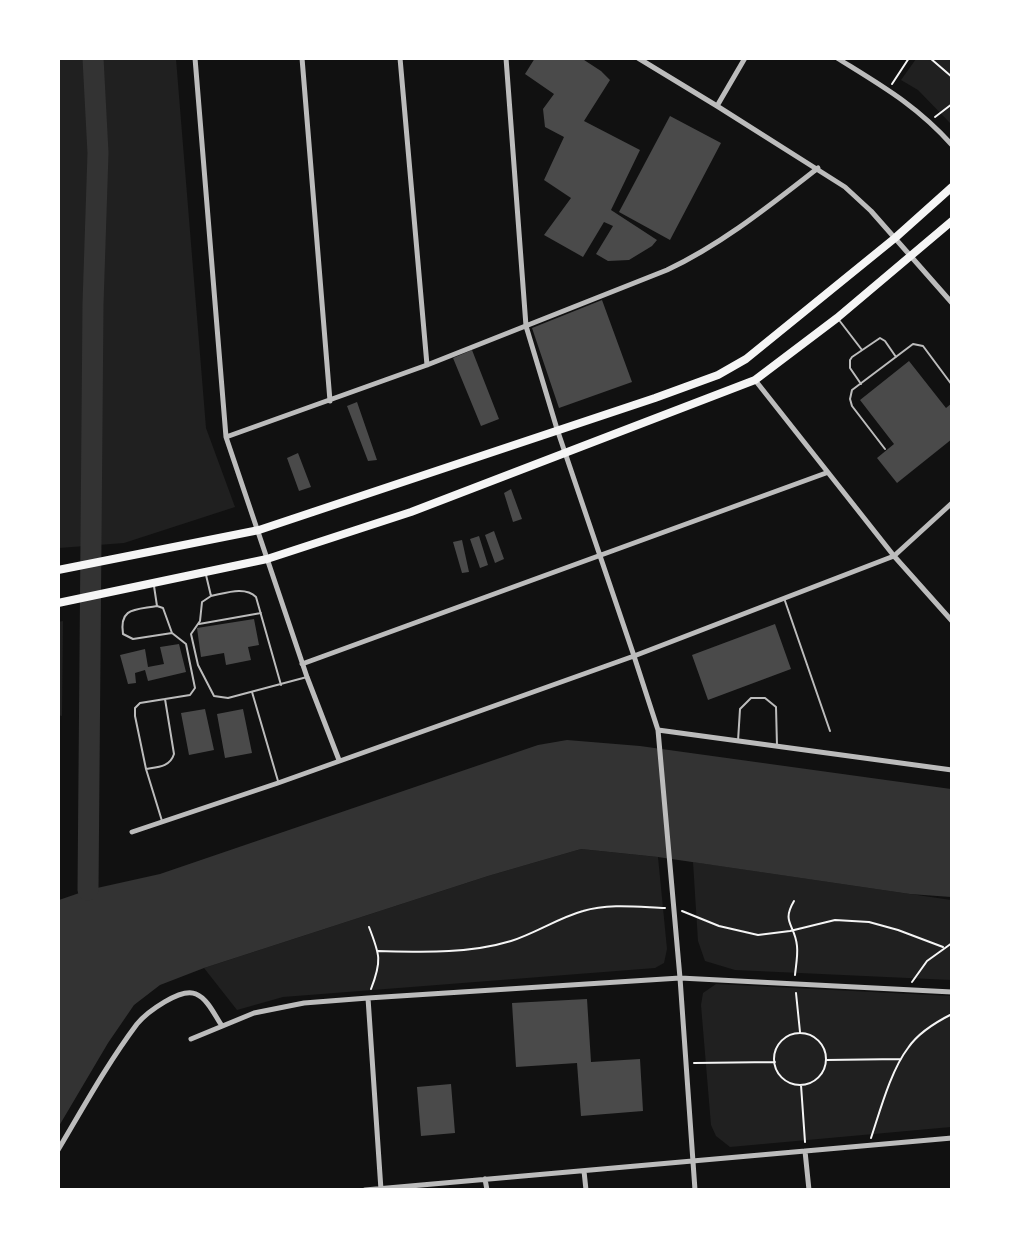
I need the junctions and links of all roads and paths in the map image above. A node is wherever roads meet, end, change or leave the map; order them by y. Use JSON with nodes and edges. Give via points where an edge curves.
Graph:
{"nodes":[{"id":1,"x":195,"y":58,"type":"edge"},
{"id":2,"x":302,"y":58,"type":"edge"},
{"id":3,"x":400,"y":58,"type":"edge"},
{"id":4,"x":506,"y":58,"type":"edge"},
{"id":5,"x":638,"y":58,"type":"edge"},
{"id":6,"x":745,"y":58,"type":"edge"},
{"id":7,"x":837,"y":58,"type":"edge"},
{"id":8,"x":909,"y":58,"type":"edge"},
{"id":9,"x":930,"y":58,"type":"edge"},
{"id":10,"x":951,"y":77,"type":"edge"},
{"id":11,"x":889,"y":90,"type":"junction"},
{"id":12,"x":951,"y":104,"type":"edge"},
{"id":13,"x":717,"y":106,"type":"junction"},
{"id":14,"x":930,"y":122,"type":"junction"},
{"id":15,"x":951,"y":145,"type":"edge"},
{"id":16,"x":818,"y":168,"type":"junction"},
{"id":17,"x":951,"y":187,"type":"edge"},
{"id":18,"x":951,"y":221,"type":"edge"},
{"id":19,"x":895,"y":238,"type":"junction"},
{"id":20,"x":911,"y":256,"type":"junction"},
{"id":21,"x":951,"y":303,"type":"edge"},
{"id":22,"x":837,"y":318,"type":"junction"},
{"id":23,"x":526,"y":326,"type":"junction"},
{"id":24,"x":862,"y":350,"type":"junction"},
{"id":25,"x":896,"y":357,"type":"junction"},
{"id":26,"x":427,"y":365,"type":"junction"},
{"id":27,"x":755,"y":380,"type":"junction"},
{"id":28,"x":861,"y":384,"type":"junction"},
{"id":29,"x":951,"y":385,"type":"edge"},
{"id":30,"x":330,"y":401,"type":"junction"},
{"id":31,"x":557,"y":429,"type":"junction"},
{"id":32,"x":226,"y":438,"type":"junction"},
{"id":33,"x":885,"y":449,"type":"dead end"},
{"id":34,"x":565,"y":454,"type":"junction"},
{"id":35,"x":826,"y":473,"type":"junction"},
{"id":36,"x":951,"y":503,"type":"edge"},
{"id":37,"x":259,"y":530,"type":"junction"},
{"id":38,"x":601,"y":555,"type":"junction"},
{"id":39,"x":894,"y":556,"type":"junction"},
{"id":40,"x":267,"y":559,"type":"junction"},
{"id":41,"x":58,"y":570,"type":"edge"},
{"id":42,"x":205,"y":572,"type":"junction"},
{"id":43,"x":153,"y":584,"type":"junction"},
{"id":44,"x":211,"y":596,"type":"junction"},
{"id":45,"x":784,"y":598,"type":"junction"},
{"id":46,"x":58,"y":603,"type":"edge"},
{"id":47,"x":157,"y":606,"type":"junction"},
{"id":48,"x":261,"y":613,"type":"junction"},
{"id":49,"x":951,"y":621,"type":"edge"},
{"id":50,"x":200,"y":624,"type":"junction"},
{"id":51,"x":172,"y":633,"type":"junction"},
{"id":52,"x":634,"y":656,"type":"junction"},
{"id":53,"x":302,"y":664,"type":"junction"},
{"id":54,"x":307,"y":677,"type":"junction"},
{"id":55,"x":281,"y":685,"type":"junction"},
{"id":56,"x":252,"y":692,"type":"junction"},
{"id":57,"x":165,"y":699,"type":"junction"},
{"id":58,"x":658,"y":730,"type":"junction"},
{"id":59,"x":830,"y":731,"type":"dead end"},
{"id":60,"x":738,"y":741,"type":"junction"},
{"id":61,"x":777,"y":746,"type":"junction"},
{"id":62,"x":339,"y":760,"type":"junction"},
{"id":63,"x":146,"y":770,"type":"junction"},
{"id":64,"x":951,"y":770,"type":"edge"},
{"id":65,"x":278,"y":783,"type":"junction"},
{"id":66,"x":162,"y":822,"type":"junction"},
{"id":67,"x":132,"y":832,"type":"dead end"},
{"id":68,"x":794,"y":901,"type":"dead end"},
{"id":69,"x":674,"y":908,"type":"junction"},
{"id":70,"x":369,"y":927,"type":"dead end"},
{"id":71,"x":793,"y":930,"type":"junction"},
{"id":72,"x":951,"y":943,"type":"edge"},
{"id":73,"x":943,"y":948,"type":"junction"},
{"id":74,"x":378,"y":951,"type":"junction"},
{"id":75,"x":680,"y":978,"type":"junction"},
{"id":76,"x":795,"y":984,"type":"junction"},
{"id":77,"x":907,"y":990,"type":"junction"},
{"id":78,"x":951,"y":992,"type":"edge"},
{"id":79,"x":368,"y":998,"type":"junction"},
{"id":80,"x":951,"y":1014,"type":"edge"},
{"id":81,"x":222,"y":1026,"type":"junction"},
{"id":82,"x":800,"y":1033,"type":"junction"},
{"id":83,"x":191,"y":1039,"type":"dead end"},
{"id":84,"x":902,"y":1059,"type":"junction"},
{"id":85,"x":826,"y":1060,"type":"junction"},
{"id":86,"x":775,"y":1062,"type":"junction"},
{"id":87,"x":686,"y":1064,"type":"junction"},
{"id":88,"x":801,"y":1085,"type":"junction"},
{"id":89,"x":951,"y":1138,"type":"edge"},
{"id":90,"x":868,"y":1146,"type":"junction"},
{"id":91,"x":58,"y":1150,"type":"edge"},
{"id":92,"x":805,"y":1151,"type":"junction"},
{"id":93,"x":693,"y":1161,"type":"junction"},
{"id":94,"x":584,"y":1171,"type":"junction"},
{"id":95,"x":485,"y":1179,"type":"junction"},
{"id":96,"x":380,"y":1189,"type":"edge"},
{"id":97,"x":365,"y":1190,"type":"edge"},
{"id":98,"x":486,"y":1190,"type":"edge"},
{"id":99,"x":586,"y":1190,"type":"edge"},
{"id":100,"x":695,"y":1190,"type":"edge"},
{"id":101,"x":809,"y":1190,"type":"edge"}],
"edges":[{"from":1,"to":32,"type":"street"},
{"from":2,"to":30,"type":"street"},
{"from":3,"to":26,"type":"street"},
{"from":4,"to":23,"type":"street"},
{"from":5,"to":13,"type":"street"},
{"from":6,"to":13,"type":"street"},
{"from":7,"to":11,"type":"street"},
{"from":8,"to":11,"type":"path"},
{"from":9,"to":10,"type":"path"},
{"from":11,"to":14,"type":"street"},
{"from":12,"to":14,"type":"path"},
{"from":13,"to":16,"type":"street"},
{"from":14,"to":15,"type":"street"},
{"from":16,"to":19,"type":"street","via":[[845,187]]},
{"from":16,"to":23,"type":"street","via":[[697,256]]},
{"from":17,"to":19,"type":"main road"},
{"from":18,"to":20,"type":"main road"},
{"from":19,"to":20,"type":"street"},
{"from":19,"to":31,"type":"main road","via":[[746,359],[718,375]]},
{"from":20,"to":21,"type":"street"},
{"from":20,"to":22,"type":"main road"},
{"from":22,"to":24,"type":"lane"},
{"from":22,"to":27,"type":"main road"},
{"from":23,"to":26,"type":"street"},
{"from":23,"to":31,"type":"street"},
{"from":24,"to":25,"type":"lane","via":[[882,338]]},
{"from":24,"to":28,"type":"lane","via":[[849,364]]},
{"from":25,"to":28,"type":"lane"},
{"from":25,"to":29,"type":"lane","via":[[913,344],[923,346]]},
{"from":26,"to":30,"type":"street"},
{"from":27,"to":34,"type":"main road"},
{"from":27,"to":35,"type":"street"},
{"from":28,"to":33,"type":"lane","via":[[850,395],[852,406]]},
{"from":30,"to":32,"type":"street"},
{"from":31,"to":34,"type":"street"},
{"from":31,"to":37,"type":"main road"},
{"from":32,"to":37,"type":"street"},
{"from":34,"to":38,"type":"street"},
{"from":34,"to":40,"type":"main road","via":[[411,512]]},
{"from":35,"to":38,"type":"street"},
{"from":35,"to":39,"type":"street"},
{"from":36,"to":39,"type":"street"},
{"from":37,"to":40,"type":"street"},
{"from":37,"to":41,"type":"main road"},
{"from":38,"to":52,"type":"street"},
{"from":38,"to":53,"type":"street"},
{"from":39,"to":45,"type":"street"},
{"from":39,"to":49,"type":"street"},
{"from":40,"to":42,"type":"main road"},
{"from":40,"to":53,"type":"street"},
{"from":42,"to":43,"type":"main road"},
{"from":42,"to":44,"type":"lane"},
{"from":43,"to":46,"type":"main road"},
{"from":43,"to":47,"type":"lane"},
{"from":44,"to":48,"type":"lane","via":[[252,592]]},
{"from":44,"to":50,"type":"lane","via":[[202,602]]},
{"from":45,"to":52,"type":"street"},
{"from":45,"to":59,"type":"lane"},
{"from":47,"to":51,"type":"lane","via":[[165,612]]},
{"from":47,"to":51,"type":"lane","via":[[124,615],[123,634],[133,639]]},
{"from":48,"to":50,"type":"lane"},
{"from":48,"to":55,"type":"lane"},
{"from":50,"to":56,"type":"lane","via":[[192,634],[198,664],[214,696],[228,698]]},
{"from":51,"to":57,"type":"lane","via":[[186,644],[195,688],[190,695]]},
{"from":52,"to":58,"type":"street"},
{"from":52,"to":62,"type":"street"},
{"from":53,"to":54,"type":"street"},
{"from":54,"to":55,"type":"lane"},
{"from":54,"to":62,"type":"street"},
{"from":55,"to":56,"type":"lane"},
{"from":56,"to":65,"type":"lane"},
{"from":57,"to":63,"type":"lane","via":[[174,754],[165,765]]},
{"from":57,"to":63,"type":"lane","via":[[140,703],[135,708]]},
{"from":58,"to":60,"type":"street"},
{"from":58,"to":69,"type":"street"},
{"from":60,"to":61,"type":"street"},
{"from":60,"to":61,"type":"lane","via":[[740,709],[751,698],[765,698],[776,706]]},
{"from":61,"to":64,"type":"street"},
{"from":62,"to":65,"type":"street"},
{"from":63,"to":66,"type":"lane"},
{"from":65,"to":66,"type":"street"},
{"from":66,"to":67,"type":"street"},
{"from":68,"to":71,"type":"path","via":[[787,912]]},
{"from":69,"to":71,"type":"path","via":[[719,926],[758,935]]},
{"from":69,"to":74,"type":"path","via":[[603,907],[583,911],[511,941],[446,951]]},
{"from":69,"to":75,"type":"street"},
{"from":70,"to":74,"type":"path"},
{"from":71,"to":73,"type":"path","via":[[835,920],[869,922]]},
{"from":71,"to":76,"type":"path","via":[[798,948]]},
{"from":72,"to":73,"type":"path"},
{"from":73,"to":77,"type":"path","via":[[927,961]]},
{"from":74,"to":79,"type":"path","via":[[379,968]]},
{"from":75,"to":76,"type":"street"},
{"from":75,"to":79,"type":"street"},
{"from":75,"to":87,"type":"street"},
{"from":76,"to":77,"type":"street"},
{"from":76,"to":82,"type":"path"},
{"from":77,"to":78,"type":"street"},
{"from":79,"to":81,"type":"street","via":[[304,1003],[254,1013]]},
{"from":79,"to":96,"type":"street"},
{"from":80,"to":84,"type":"path","via":[[929,1028]]},
{"from":81,"to":83,"type":"street"},
{"from":81,"to":91,"type":"street","via":[[206,1002],[187,992],[139,1022]]},
{"from":82,"to":85,"type":"path","via":[[822,1044]]},
{"from":82,"to":86,"type":"path","via":[[778,1045]]},
{"from":84,"to":85,"type":"path"},
{"from":84,"to":90,"type":"path","via":[[887,1088]]},
{"from":85,"to":88,"type":"path","via":[[820,1076]]},
{"from":86,"to":87,"type":"path"},
{"from":86,"to":88,"type":"path","via":[[782,1077]]},
{"from":87,"to":93,"type":"street"},
{"from":88,"to":92,"type":"path"},
{"from":89,"to":90,"type":"street"},
{"from":90,"to":92,"type":"street"},
{"from":92,"to":93,"type":"street"},
{"from":92,"to":101,"type":"street"},
{"from":93,"to":94,"type":"street"},
{"from":93,"to":100,"type":"street"},
{"from":94,"to":95,"type":"street"},
{"from":94,"to":99,"type":"street"},
{"from":95,"to":96,"type":"street"},
{"from":95,"to":98,"type":"street"},
{"from":96,"to":97,"type":"street"}]}
